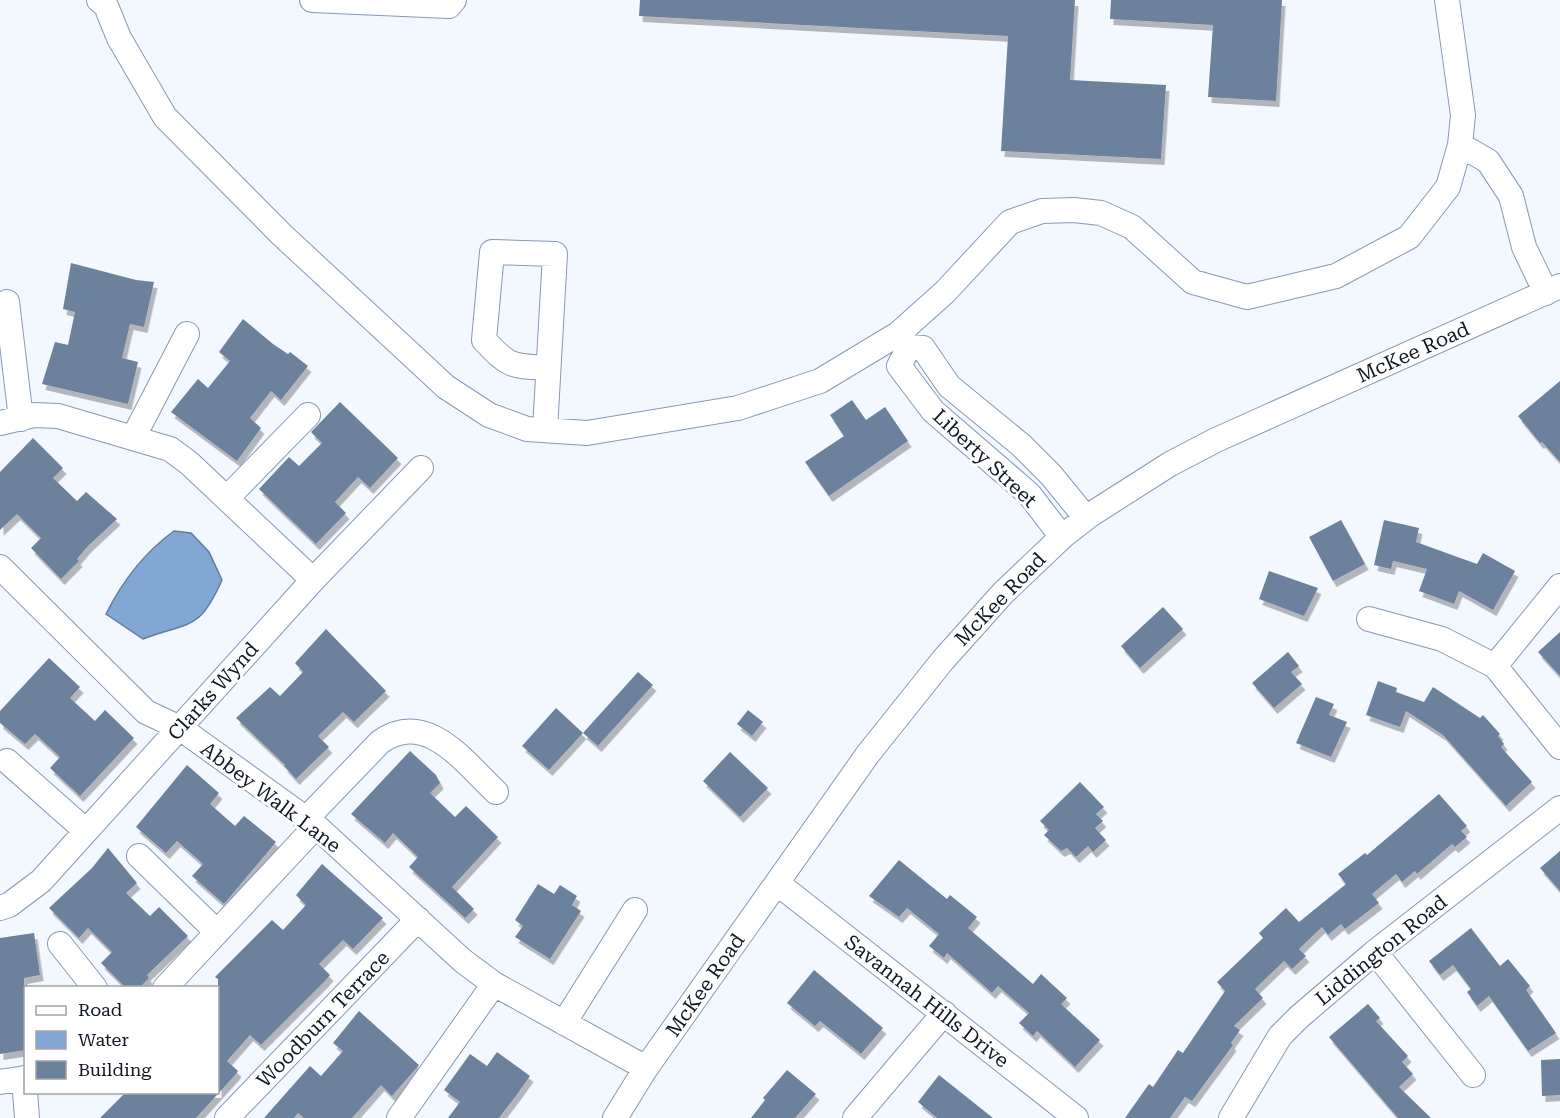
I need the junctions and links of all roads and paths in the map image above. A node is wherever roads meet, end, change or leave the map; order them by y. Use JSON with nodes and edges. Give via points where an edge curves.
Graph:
{"nodes":[{"id":1,"x":312,"y":0,"type":"edge"},
{"id":2,"x":454,"y":0,"type":"edge"},
{"id":3,"x":1447,"y":0,"type":"edge"},
{"id":4,"x":110,"y":2,"type":"edge"},
{"id":5,"x":380,"y":2,"type":"edge"},
{"id":6,"x":1460,"y":145,"type":"junction"},
{"id":7,"x":1553,"y":290,"type":"edge"},
{"id":8,"x":7,"y":302,"type":"dead end"},
{"id":9,"x":187,"y":334,"type":"dead end"},
{"id":10,"x":904,"y":340,"type":"junction"},
{"id":11,"x":548,"y":368,"type":"junction"},
{"id":12,"x":308,"y":415,"type":"dead end"},
{"id":13,"x":982,"y":415,"type":"junction"},
{"id":14,"x":10,"y":421,"type":"edge"},
{"id":15,"x":545,"y":430,"type":"junction"},
{"id":16,"x":960,"y":436,"type":"junction"},
{"id":17,"x":133,"y":438,"type":"junction"},
{"id":18,"x":421,"y":468,"type":"dead end"},
{"id":19,"x":227,"y":498,"type":"junction"},
{"id":20,"x":1086,"y":518,"type":"junction"},
{"id":21,"x":1062,"y":537,"type":"junction"},
{"id":22,"x":0,"y":567,"type":"edge"},
{"id":23,"x":313,"y":580,"type":"junction"},
{"id":24,"x":1560,"y":586,"type":"edge"},
{"id":25,"x":1369,"y":619,"type":"dead end"},
{"id":26,"x":1495,"y":666,"type":"junction"},
{"id":27,"x":180,"y":728,"type":"junction"},
{"id":28,"x":1560,"y":747,"type":"edge"},
{"id":29,"x":8,"y":760,"type":"dead end"},
{"id":30,"x":496,"y":792,"type":"dead end"},
{"id":31,"x":1560,"y":808,"type":"edge"},
{"id":32,"x":311,"y":822,"type":"junction"},
{"id":33,"x":86,"y":831,"type":"junction"},
{"id":34,"x":139,"y":856,"type":"dead end"},
{"id":35,"x":777,"y":883,"type":"junction"},
{"id":36,"x":0,"y":908,"type":"edge"},
{"id":37,"x":635,"y":910,"type":"dead end"},
{"id":38,"x":418,"y":919,"type":"junction"},
{"id":39,"x":217,"y":932,"type":"junction"},
{"id":40,"x":60,"y":944,"type":"dead end"},
{"id":41,"x":1375,"y":952,"type":"junction"},
{"id":42,"x":494,"y":984,"type":"junction"},
{"id":43,"x":94,"y":986,"type":"edge"},
{"id":44,"x":166,"y":986,"type":"edge"},
{"id":45,"x":944,"y":1013,"type":"junction"},
{"id":46,"x":564,"y":1023,"type":"junction"},
{"id":47,"x":646,"y":1068,"type":"junction"},
{"id":48,"x":1473,"y":1075,"type":"dead end"},
{"id":49,"x":16,"y":1079,"type":"edge"},
{"id":50,"x":27,"y":1118,"type":"edge"},
{"id":51,"x":227,"y":1118,"type":"edge"},
{"id":52,"x":399,"y":1118,"type":"edge"},
{"id":53,"x":615,"y":1118,"type":"edge"},
{"id":54,"x":855,"y":1118,"type":"edge"},
{"id":55,"x":1076,"y":1118,"type":"edge"},
{"id":56,"x":1231,"y":1118,"type":"edge"}],
"edges":[{"from":1,"to":5,"type":"street"},
{"from":2,"to":5,"type":"street","via":[[449,6]]},
{"from":3,"to":6,"type":"street","via":[[1462,115]]},
{"from":4,"to":15,"type":"street","via":[[119,38],[165,117],[282,235],[446,387],[489,415],[527,429]]},
{"from":6,"to":7,"type":"street","via":[[1488,161],[1511,196],[1524,247]]},
{"from":6,"to":10,"type":"street","via":[[1448,187],[1409,237],[1336,276],[1247,297],[1193,282],[1132,227],[1101,213],[1042,212],[1010,222]]},
{"from":7,"to":20,"type":"street","name":"McKee Road","via":[[1226,435],[1170,464]]},
{"from":8,"to":14,"type":"street"},
{"from":9,"to":17,"type":"street"},
{"from":10,"to":13,"type":"street","name":"Liberty Street","via":[[923,348],[949,386]]},
{"from":10,"to":15,"type":"street","via":[[820,381],[738,408],[587,433]]},
{"from":10,"to":16,"type":"street","name":"Liberty Street","via":[[899,366],[933,411]]},
{"from":11,"to":11,"type":"street","via":[[555,254],[492,252],[484,340],[504,362],[517,367]]},
{"from":11,"to":15,"type":"street"},
{"from":12,"to":19,"type":"street"},
{"from":13,"to":16,"type":"street"},
{"from":13,"to":20,"type":"street","name":"Liberty Street","via":[[1052,474]]},
{"from":14,"to":17,"type":"street","via":[[34,415],[58,416]]},
{"from":16,"to":21,"type":"street","name":"Liberty Street","via":[[1029,494]]},
{"from":17,"to":19,"type":"street","via":[[170,449]]},
{"from":18,"to":23,"type":"street","name":"Clarks Wynd"},
{"from":19,"to":23,"type":"street"},
{"from":20,"to":21,"type":"street","name":"McKee Road"},
{"from":21,"to":35,"type":"street","name":"McKee Road","via":[[1002,593],[943,660],[868,754]]},
{"from":22,"to":27,"type":"street","name":"Abbey Walk Lane","via":[[146,712]]},
{"from":23,"to":27,"type":"street","name":"Clarks Wynd"},
{"from":24,"to":26,"type":"street"},
{"from":25,"to":26,"type":"street","via":[[1443,639]]},
{"from":26,"to":28,"type":"street"},
{"from":27,"to":32,"type":"street","name":"Abbey Walk Lane"},
{"from":27,"to":33,"type":"street","name":"Clarks Wynd"},
{"from":29,"to":33,"type":"street"},
{"from":30,"to":32,"type":"street","via":[[440,739],[425,732],[394,732],[380,742]]},
{"from":31,"to":41,"type":"street","name":"Liddington Road"},
{"from":32,"to":38,"type":"street","name":"Abbey Walk Lane"},
{"from":32,"to":39,"type":"street"},
{"from":33,"to":36,"type":"street","name":"Clarks Wynd","via":[[41,881]]},
{"from":34,"to":39,"type":"street"},
{"from":35,"to":45,"type":"street","name":"Savannah Hills Drive"},
{"from":35,"to":47,"type":"street","name":"McKee Road"},
{"from":37,"to":46,"type":"street"},
{"from":38,"to":42,"type":"street","name":"Abbey Walk Lane"},
{"from":38,"to":51,"type":"street","name":"Woodburn Terrace"},
{"from":39,"to":44,"type":"street"},
{"from":40,"to":43,"type":"street"},
{"from":41,"to":48,"type":"street"},
{"from":41,"to":56,"type":"street","name":"Liddington Road","via":[[1280,1036]]},
{"from":42,"to":46,"type":"street","name":"Abbey Walk Lane"},
{"from":42,"to":52,"type":"street"},
{"from":45,"to":54,"type":"street"},
{"from":45,"to":55,"type":"street","name":"Savannah Hills Drive"},
{"from":46,"to":47,"type":"street","name":"Abbey Walk Lane"},
{"from":47,"to":53,"type":"street","name":"McKee Road"},
{"from":49,"to":50,"type":"street"}]}
